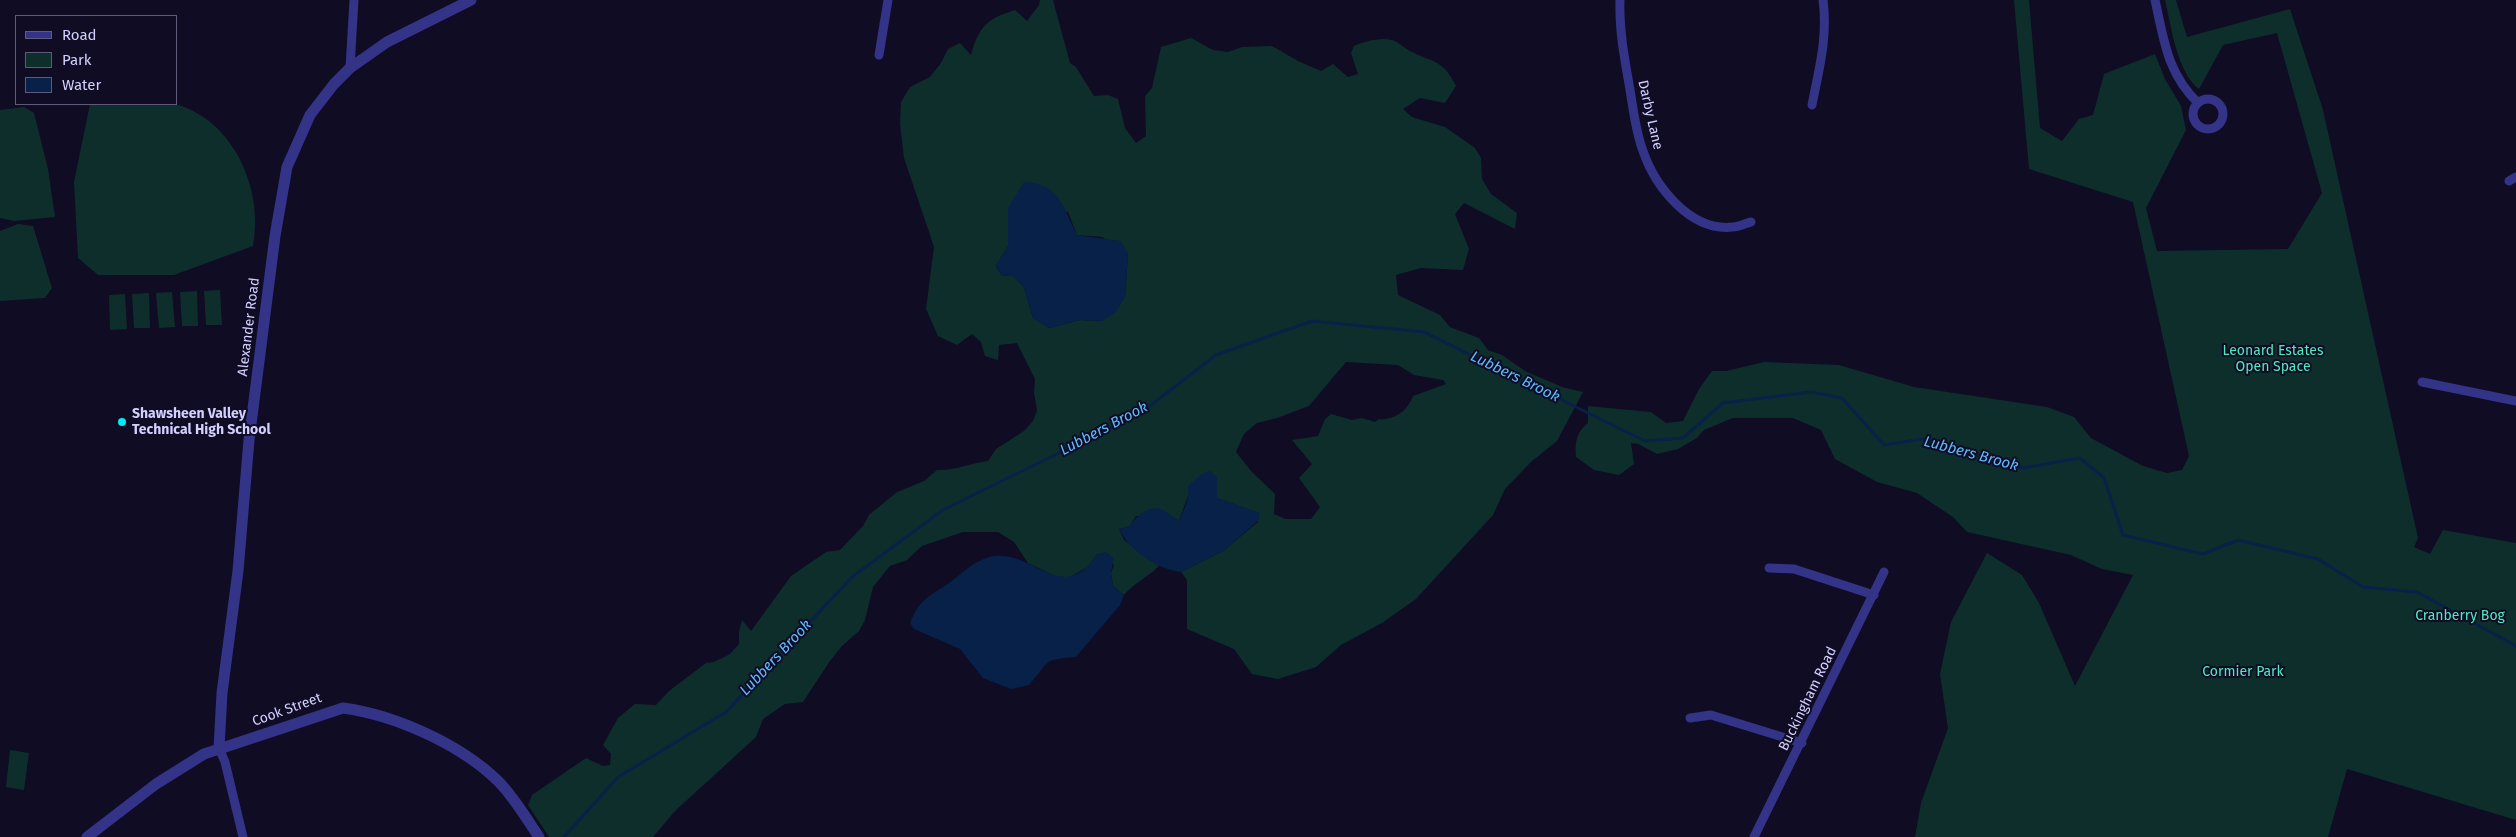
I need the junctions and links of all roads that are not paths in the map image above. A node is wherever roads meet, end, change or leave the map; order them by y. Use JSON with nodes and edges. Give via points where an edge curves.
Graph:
{"nodes":[{"id":1,"x":354,"y":0,"type":"edge"},
{"id":2,"x":360,"y":0,"type":"edge"},
{"id":3,"x":471,"y":0,"type":"edge"},
{"id":4,"x":888,"y":0,"type":"edge"},
{"id":5,"x":1620,"y":0,"type":"edge"},
{"id":6,"x":1823,"y":0,"type":"edge"},
{"id":7,"x":2155,"y":0,"type":"edge"},
{"id":8,"x":353,"y":11,"type":"junction"},
{"id":9,"x":879,"y":55,"type":"dead end"},
{"id":10,"x":350,"y":68,"type":"junction"},
{"id":11,"x":2198,"y":103,"type":"dead end"},
{"id":12,"x":1812,"y":105,"type":"dead end"},
{"id":13,"x":1751,"y":222,"type":"dead end"},
{"id":14,"x":2422,"y":382,"type":"dead end"},
{"id":15,"x":2516,"y":402,"type":"edge"},
{"id":16,"x":1769,"y":568,"type":"dead end"},
{"id":17,"x":1884,"y":572,"type":"dead end"},
{"id":18,"x":1874,"y":595,"type":"junction"},
{"id":19,"x":1690,"y":718,"type":"dead end"},
{"id":20,"x":1802,"y":743,"type":"junction"},
{"id":21,"x":219,"y":748,"type":"junction"},
{"id":22,"x":87,"y":837,"type":"edge"},
{"id":23,"x":243,"y":837,"type":"edge"},
{"id":24,"x":539,"y":837,"type":"edge"},
{"id":25,"x":1754,"y":837,"type":"edge"}],
"edges":[{"from":1,"to":8,"type":"street"},
{"from":2,"to":8,"type":"street"},
{"from":3,"to":10,"type":"street","name":"Alexander Road","via":[[387,42]]},
{"from":4,"to":9,"type":"street"},
{"from":5,"to":13,"type":"street","name":"Darby Lane","via":[[1622,41],[1634,114],[1642,150],[1652,174],[1682,210],[1703,221],[1719,227]]},
{"from":6,"to":12,"type":"street","via":[[1826,20],[1824,49]]},
{"from":7,"to":11,"type":"street","via":[[2173,70]]},
{"from":8,"to":10,"type":"street"},
{"from":10,"to":21,"type":"street","name":"Alexander Road","via":[[310,116],[293,150],[282,187],[249,440]]},
{"from":14,"to":15,"type":"street"},
{"from":16,"to":18,"type":"street","via":[[1795,569]]},
{"from":17,"to":18,"type":"street","name":"Buckingham Road"},
{"from":18,"to":20,"type":"street","name":"Buckingham Road"},
{"from":19,"to":20,"type":"street","via":[[1711,715]]},
{"from":20,"to":25,"type":"street","name":"Buckingham Road"},
{"from":21,"to":22,"type":"street","name":"Cook Street","via":[[178,769]]},
{"from":21,"to":23,"type":"street"},
{"from":21,"to":24,"type":"street","name":"Cook Street","via":[[334,709],[372,713],[409,726],[488,772],[510,795]]}]}
